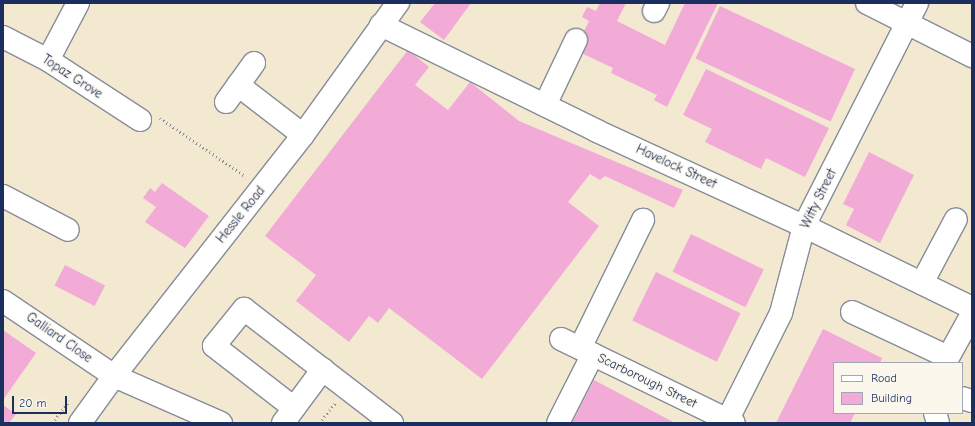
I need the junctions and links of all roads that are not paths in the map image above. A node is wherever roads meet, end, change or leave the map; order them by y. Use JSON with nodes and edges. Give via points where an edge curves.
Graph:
{"nodes":[{"id":1,"x":78,"y":3,"type":"edge"},
{"id":2,"x":398,"y":3,"type":"edge"},
{"id":3,"x":867,"y":3,"type":"edge"},
{"id":4,"x":917,"y":3,"type":"edge"},
{"id":5,"x":908,"y":24,"type":"junction"},
{"id":6,"x":381,"y":25,"type":"junction"},
{"id":7,"x":3,"y":37,"type":"edge"},
{"id":8,"x":576,"y":40,"type":"dead end"},
{"id":9,"x":971,"y":53,"type":"edge"},
{"id":10,"x":48,"y":60,"type":"junction"},
{"id":11,"x":254,"y":63,"type":"dead end"},
{"id":12,"x":238,"y":85,"type":"junction"},
{"id":13,"x":226,"y":102,"type":"dead end"},
{"id":14,"x":545,"y":105,"type":"junction"},
{"id":15,"x":140,"y":120,"type":"road end"},
{"id":16,"x":303,"y":135,"type":"junction"},
{"id":17,"x":3,"y":196,"type":"edge"},
{"id":18,"x":956,"y":219,"type":"dead end"},
{"id":19,"x":643,"y":220,"type":"dead end"},
{"id":20,"x":804,"y":226,"type":"junction"},
{"id":21,"x":68,"y":230,"type":"dead end"},
{"id":22,"x":922,"y":283,"type":"junction"},
{"id":23,"x":3,"y":300,"type":"edge"},
{"id":24,"x":972,"y":308,"type":"edge"},
{"id":25,"x":852,"y":312,"type":"dead end"},
{"id":26,"x":972,"y":314,"type":"edge"},
{"id":27,"x":561,"y":338,"type":"dead end"},
{"id":28,"x":587,"y":351,"type":"junction"},
{"id":29,"x":946,"y":360,"type":"edge"},
{"id":30,"x":323,"y":369,"type":"junction"},
{"id":31,"x":114,"y":376,"type":"junction"},
{"id":32,"x":289,"y":415,"type":"edge"},
{"id":33,"x":729,"y":422,"type":"edge"},
{"id":34,"x":80,"y":423,"type":"edge"},
{"id":35,"x":222,"y":423,"type":"edge"},
{"id":36,"x":392,"y":423,"type":"edge"},
{"id":37,"x":558,"y":423,"type":"edge"}],
"edges":[{"from":1,"to":10,"type":"street"},
{"from":2,"to":6,"type":"street","name":"Hessle Road"},
{"from":3,"to":5,"type":"street"},
{"from":4,"to":5,"type":"street","name":"Witty Street"},
{"from":5,"to":9,"type":"street"},
{"from":5,"to":20,"type":"street","name":"Witty Street"},
{"from":6,"to":14,"type":"street","name":"Havelock Street"},
{"from":6,"to":16,"type":"street","name":"Hessle Road"},
{"from":7,"to":10,"type":"street","name":"Topaz Grove"},
{"from":8,"to":14,"type":"street"},
{"from":10,"to":15,"type":"street","name":"Topaz Grove"},
{"from":11,"to":12,"type":"street"},
{"from":12,"to":13,"type":"street"},
{"from":12,"to":16,"type":"street"},
{"from":14,"to":20,"type":"street","name":"Havelock Street"},
{"from":16,"to":31,"type":"street","name":"Hessle Road"},
{"from":17,"to":21,"type":"street"},
{"from":18,"to":22,"type":"street"},
{"from":19,"to":28,"type":"street"},
{"from":20,"to":22,"type":"street","name":"Havelock Street"},
{"from":20,"to":33,"type":"street","name":"Witty Street","via":[[781,313]]},
{"from":22,"to":24,"type":"street","name":"Havelock Street"},
{"from":23,"to":31,"type":"street","name":"Galliard Close"},
{"from":25,"to":29,"type":"street"},
{"from":26,"to":29,"type":"street"},
{"from":27,"to":28,"type":"street","name":"Scarborough Street"},
{"from":28,"to":33,"type":"street","name":"Scarborough Street"},
{"from":28,"to":37,"type":"street"},
{"from":30,"to":32,"type":"street"},
{"from":30,"to":32,"type":"street","via":[[244,309],[214,346]]},
{"from":30,"to":36,"type":"street"},
{"from":31,"to":34,"type":"street","name":"Hessle Road"},
{"from":31,"to":35,"type":"street","name":"Galliard Close"}]}
